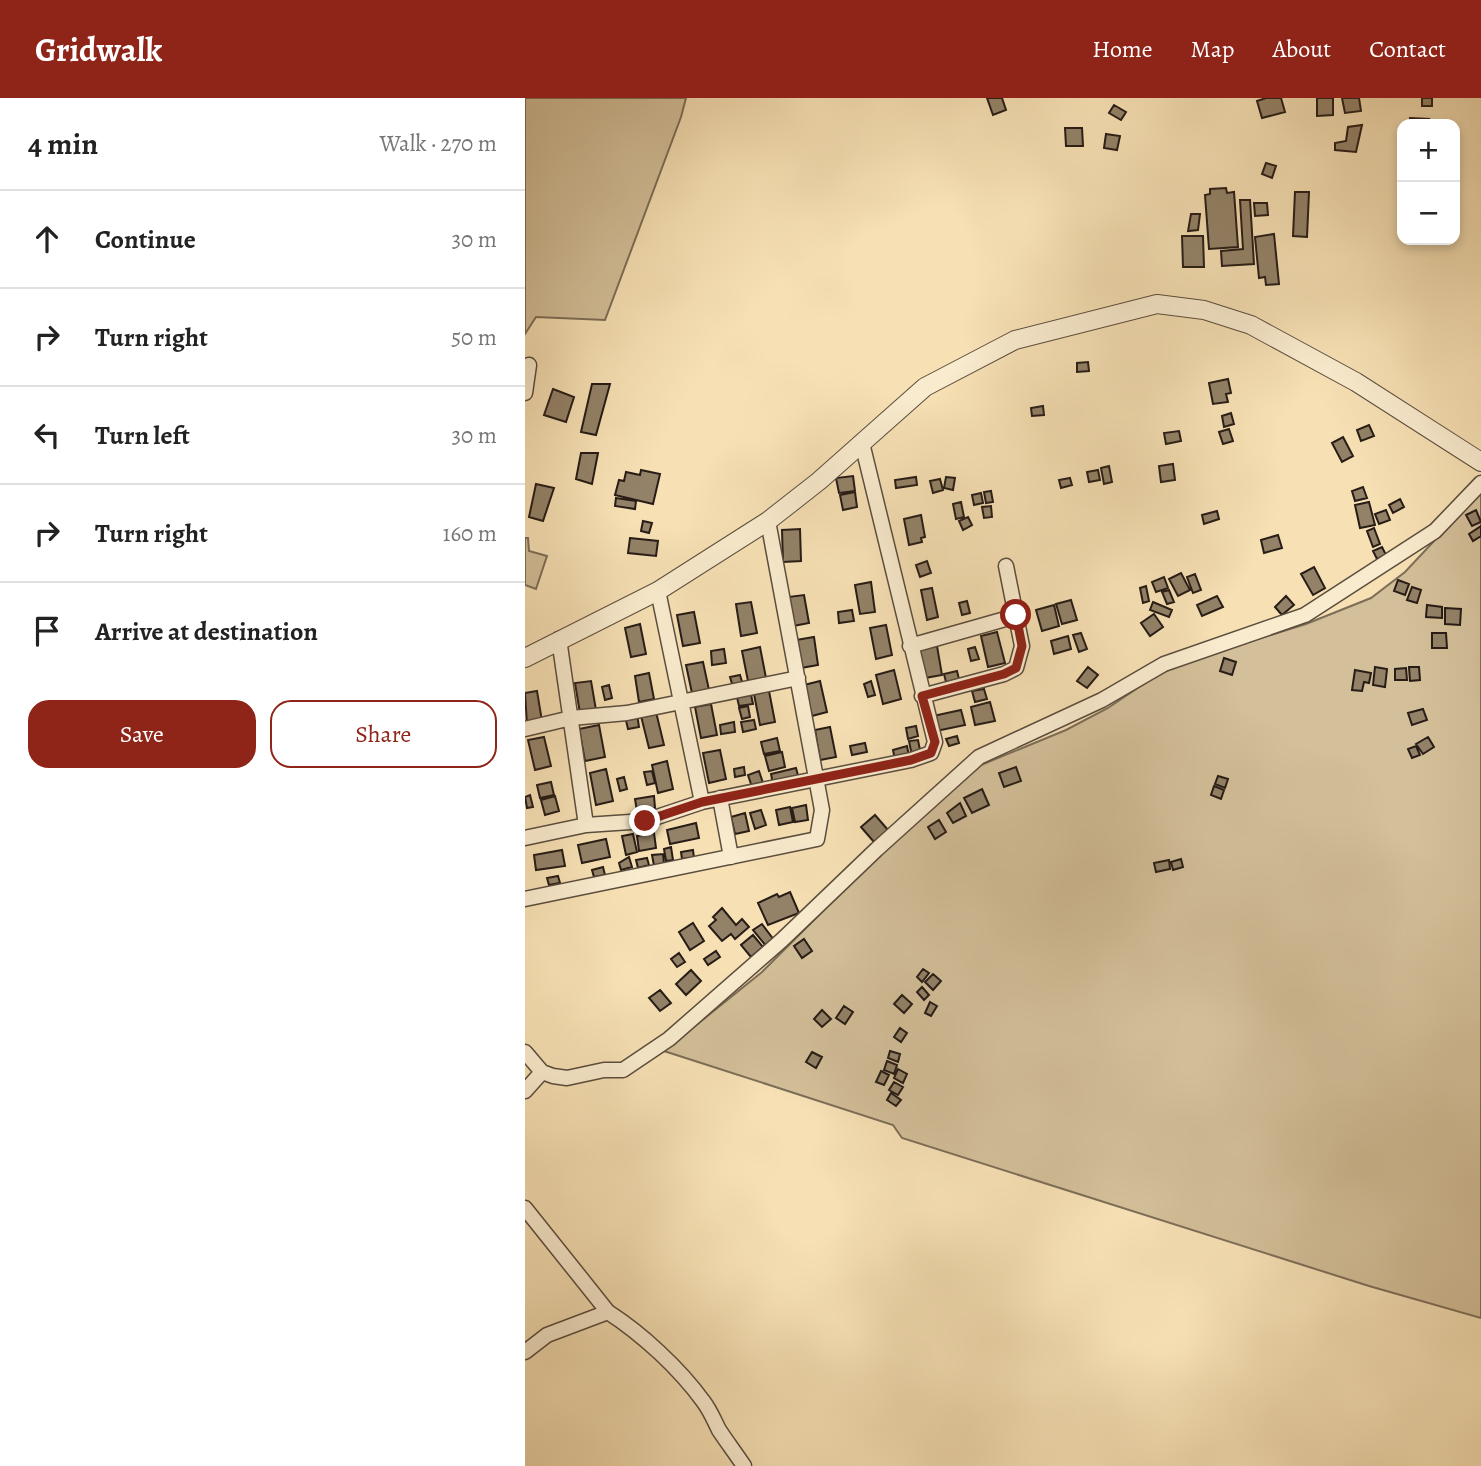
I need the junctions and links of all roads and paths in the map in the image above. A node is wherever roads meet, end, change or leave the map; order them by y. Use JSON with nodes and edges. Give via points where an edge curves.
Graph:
{"nodes":[{"id":1,"x":529,"y":365,"type":"dead end"},
{"id":2,"x":525,"y":393,"type":"edge"},
{"id":3,"x":862,"y":443,"type":"junction"},
{"id":4,"x":1481,"y":463,"type":"edge"},
{"id":5,"x":1481,"y":483,"type":"edge"},
{"id":6,"x":768,"y":522,"type":"junction"},
{"id":7,"x":1006,"y":566,"type":"dead end"},
{"id":8,"x":658,"y":591,"type":"junction"},
{"id":9,"x":1016,"y":615,"type":"junction"},
{"id":10,"x":559,"y":639,"type":"junction"},
{"id":11,"x":910,"y":646,"type":"junction"},
{"id":12,"x":525,"y":658,"type":"edge"},
{"id":13,"x":798,"y":678,"type":"junction"},
{"id":14,"x":922,"y":696,"type":"junction"},
{"id":15,"x":682,"y":701,"type":"junction"},
{"id":16,"x":571,"y":718,"type":"junction"},
{"id":17,"x":525,"y":729,"type":"edge"},
{"id":18,"x":815,"y":779,"type":"junction"},
{"id":19,"x":720,"y":798,"type":"junction"},
{"id":20,"x":702,"y":802,"type":"junction"},
{"id":21,"x":586,"y":825,"type":"junction"},
{"id":22,"x":525,"y":838,"type":"edge"},
{"id":23,"x":731,"y":857,"type":"junction"},
{"id":24,"x":525,"y":899,"type":"edge"},
{"id":25,"x":525,"y":1052,"type":"edge"},
{"id":26,"x":542,"y":1072,"type":"junction"},
{"id":27,"x":525,"y":1091,"type":"edge"},
{"id":28,"x":525,"y":1208,"type":"edge"},
{"id":29,"x":608,"y":1312,"type":"junction"},
{"id":30,"x":525,"y":1352,"type":"edge"},
{"id":31,"x":744,"y":1466,"type":"edge"}],
"edges":[{"from":1,"to":2,"type":"street"},
{"from":3,"to":4,"type":"street","via":[[925,387],[1015,340],[1157,304],[1204,310],[1251,325],[1356,382]]},
{"from":3,"to":6,"type":"street"},
{"from":3,"to":11,"type":"street"},
{"from":5,"to":26,"type":"street","via":[[1435,531],[1305,615],[1164,664],[1102,700],[979,757],[670,1039],[623,1070],[567,1078]]},
{"from":6,"to":8,"type":"street"},
{"from":6,"to":13,"type":"street"},
{"from":7,"to":9,"type":"street"},
{"from":8,"to":10,"type":"street"},
{"from":8,"to":15,"type":"street"},
{"from":9,"to":11,"type":"street"},
{"from":9,"to":14,"type":"street","via":[[1022,646],[1016,668]]},
{"from":10,"to":12,"type":"street"},
{"from":10,"to":16,"type":"street"},
{"from":11,"to":14,"type":"street"},
{"from":13,"to":15,"type":"street"},
{"from":13,"to":18,"type":"street"},
{"from":14,"to":18,"type":"street","via":[[935,742],[931,753]]},
{"from":15,"to":16,"type":"street","via":[[627,713]]},
{"from":15,"to":20,"type":"street"},
{"from":16,"to":17,"type":"street"},
{"from":16,"to":21,"type":"street"},
{"from":18,"to":19,"type":"street"},
{"from":18,"to":23,"type":"street","via":[[823,810],[817,839]]},
{"from":19,"to":20,"type":"street"},
{"from":19,"to":23,"type":"street"},
{"from":20,"to":21,"type":"street","via":[[645,821]]},
{"from":21,"to":22,"type":"street"},
{"from":23,"to":24,"type":"street"},
{"from":25,"to":26,"type":"street"},
{"from":26,"to":27,"type":"street"},
{"from":28,"to":29,"type":"street"},
{"from":29,"to":30,"type":"street","via":[[547,1335]]},
{"from":29,"to":31,"type":"street","via":[[650,1343],[692,1387]]}]}
